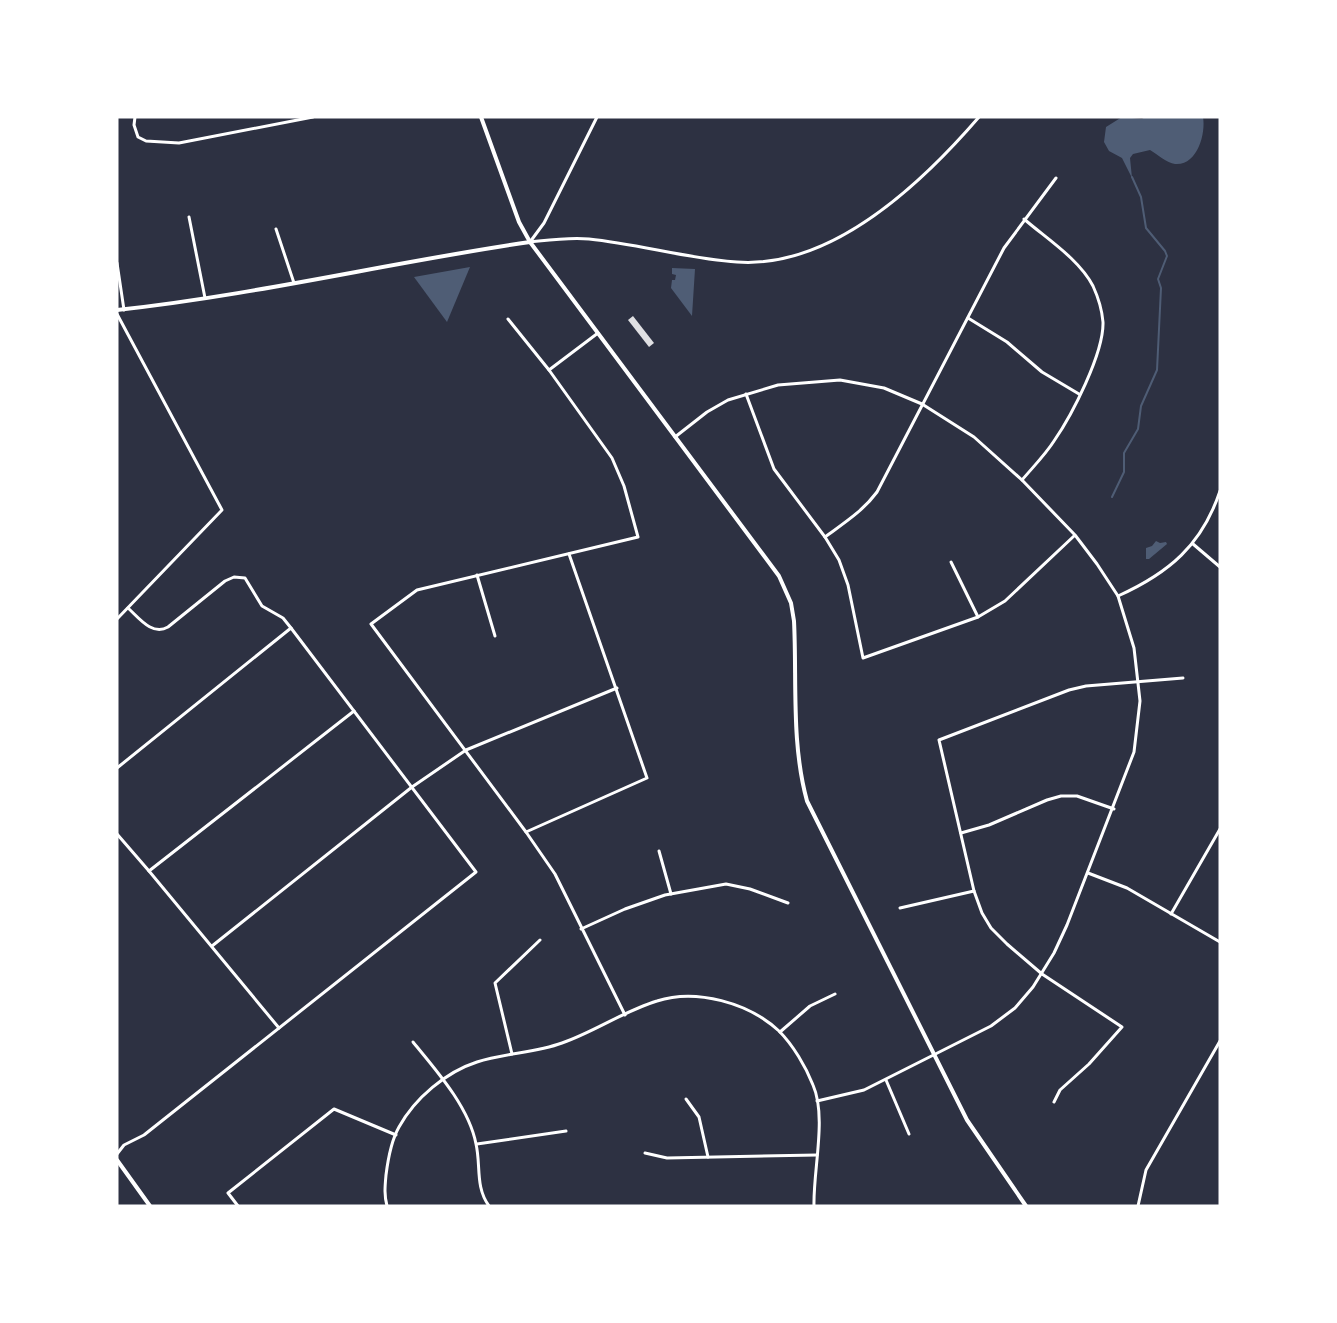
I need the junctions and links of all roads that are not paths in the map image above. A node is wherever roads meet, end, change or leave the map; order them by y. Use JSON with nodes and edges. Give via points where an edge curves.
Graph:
{"nodes":[{"id":1,"x":135,"y":117,"type":"edge"},
{"id":2,"x":277,"y":117,"type":"edge"},
{"id":3,"x":313,"y":117,"type":"edge"},
{"id":4,"x":481,"y":117,"type":"edge"},
{"id":5,"x":597,"y":117,"type":"edge"},
{"id":6,"x":979,"y":117,"type":"edge"},
{"id":7,"x":278,"y":123,"type":"junction"},
{"id":8,"x":1056,"y":178,"type":"dead end"},
{"id":9,"x":189,"y":217,"type":"dead end"},
{"id":10,"x":1024,"y":219,"type":"junction"},
{"id":11,"x":276,"y":229,"type":"dead end"},
{"id":12,"x":530,"y":242,"type":"junction"},
{"id":13,"x":117,"y":263,"type":"edge"},
{"id":14,"x":294,"y":284,"type":"junction"},
{"id":15,"x":205,"y":298,"type":"junction"},
{"id":16,"x":124,"y":310,"type":"junction"},
{"id":17,"x":117,"y":312,"type":"edge"},
{"id":18,"x":968,"y":318,"type":"junction"},
{"id":19,"x":508,"y":319,"type":"dead end"},
{"id":20,"x":598,"y":333,"type":"junction"},
{"id":21,"x":549,"y":370,"type":"junction"},
{"id":22,"x":746,"y":394,"type":"junction"},
{"id":23,"x":1079,"y":394,"type":"junction"},
{"id":24,"x":922,"y":404,"type":"junction"},
{"id":25,"x":675,"y":437,"type":"junction"},
{"id":26,"x":1022,"y":480,"type":"junction"},
{"id":27,"x":1220,"y":491,"type":"edge"},
{"id":28,"x":1075,"y":535,"type":"junction"},
{"id":29,"x":825,"y":537,"type":"junction"},
{"id":30,"x":1192,"y":544,"type":"junction"},
{"id":31,"x":568,"y":553,"type":"junction"},
{"id":32,"x":951,"y":562,"type":"dead end"},
{"id":33,"x":1220,"y":567,"type":"edge"},
{"id":34,"x":477,"y":575,"type":"junction"},
{"id":35,"x":1118,"y":596,"type":"junction"},
{"id":36,"x":128,"y":608,"type":"junction"},
{"id":37,"x":978,"y":617,"type":"junction"},
{"id":38,"x":117,"y":619,"type":"edge"},
{"id":39,"x":291,"y":628,"type":"junction"},
{"id":40,"x":495,"y":636,"type":"dead end"},
{"id":41,"x":1183,"y":678,"type":"dead end"},
{"id":42,"x":1138,"y":682,"type":"junction"},
{"id":43,"x":617,"y":688,"type":"junction"},
{"id":44,"x":354,"y":711,"type":"junction"},
{"id":45,"x":466,"y":750,"type":"junction"},
{"id":46,"x":117,"y":768,"type":"edge"},
{"id":47,"x":412,"y":787,"type":"junction"},
{"id":48,"x":1114,"y":809,"type":"junction"},
{"id":49,"x":1220,"y":829,"type":"edge"},
{"id":50,"x":526,"y":832,"type":"junction"},
{"id":51,"x":960,"y":833,"type":"junction"},
{"id":52,"x":117,"y":834,"type":"edge"},
{"id":53,"x":659,"y":851,"type":"dead end"},
{"id":54,"x":149,"y":871,"type":"junction"},
{"id":55,"x":1088,"y":873,"type":"junction"},
{"id":56,"x":974,"y":891,"type":"junction"},
{"id":57,"x":671,"y":894,"type":"junction"},
{"id":58,"x":788,"y":903,"type":"dead end"},
{"id":59,"x":900,"y":908,"type":"dead end"},
{"id":60,"x":1171,"y":914,"type":"junction"},
{"id":61,"x":581,"y":929,"type":"junction"},
{"id":62,"x":540,"y":940,"type":"dead end"},
{"id":63,"x":1220,"y":942,"type":"edge"},
{"id":64,"x":212,"y":946,"type":"junction"},
{"id":65,"x":1042,"y":974,"type":"junction"},
{"id":66,"x":835,"y":994,"type":"dead end"},
{"id":67,"x":625,"y":1015,"type":"junction"},
{"id":68,"x":279,"y":1028,"type":"junction"},
{"id":69,"x":780,"y":1032,"type":"junction"},
{"id":70,"x":1220,"y":1041,"type":"edge"},
{"id":71,"x":413,"y":1042,"type":"dead end"},
{"id":72,"x":512,"y":1054,"type":"junction"},
{"id":73,"x":933,"y":1056,"type":"junction"},
{"id":74,"x":442,"y":1078,"type":"junction"},
{"id":75,"x":886,"y":1080,"type":"junction"},
{"id":76,"x":686,"y":1099,"type":"dead end"},
{"id":77,"x":817,"y":1101,"type":"junction"},
{"id":78,"x":1054,"y":1102,"type":"dead end"},
{"id":79,"x":566,"y":1131,"type":"dead end"},
{"id":80,"x":909,"y":1134,"type":"dead end"},
{"id":81,"x":396,"y":1135,"type":"junction"},
{"id":82,"x":477,"y":1144,"type":"junction"},
{"id":83,"x":645,"y":1153,"type":"dead end"},
{"id":84,"x":117,"y":1154,"type":"edge"},
{"id":85,"x":816,"y":1155,"type":"junction"},
{"id":86,"x":708,"y":1157,"type":"junction"},
{"id":87,"x":117,"y":1161,"type":"edge"},
{"id":88,"x":150,"y":1206,"type":"edge"},
{"id":89,"x":238,"y":1206,"type":"edge"},
{"id":90,"x":387,"y":1206,"type":"edge"},
{"id":91,"x":489,"y":1206,"type":"edge"},
{"id":92,"x":814,"y":1206,"type":"edge"},
{"id":93,"x":1026,"y":1206,"type":"edge"},
{"id":94,"x":1138,"y":1206,"type":"edge"}],
"edges":[{"from":1,"to":7,"type":"street","via":[[138,137],[180,143]]},
{"from":2,"to":7,"type":"street"},
{"from":3,"to":7,"type":"street"},
{"from":4,"to":12,"type":"street"},
{"from":5,"to":12,"type":"street","via":[[544,224]]},
{"from":6,"to":12,"type":"street","via":[[915,182],[862,225],[799,254],[769,261],[738,262],[587,239]]},
{"from":8,"to":10,"type":"street"},
{"from":9,"to":15,"type":"street"},
{"from":10,"to":18,"type":"street","via":[[1004,248]]},
{"from":10,"to":23,"type":"street","via":[[1082,271],[1100,304],[1103,323],[1099,347]]},
{"from":11,"to":14,"type":"street"},
{"from":12,"to":14,"type":"street"},
{"from":12,"to":20,"type":"street"},
{"from":13,"to":16,"type":"street"},
{"from":14,"to":15,"type":"street"},
{"from":15,"to":16,"type":"street"},
{"from":16,"to":17,"type":"street"},
{"from":17,"to":36,"type":"street","via":[[222,510]]},
{"from":18,"to":23,"type":"street"},
{"from":18,"to":24,"type":"street"},
{"from":19,"to":21,"type":"street"},
{"from":20,"to":21,"type":"street"},
{"from":20,"to":25,"type":"street"},
{"from":21,"to":31,"type":"street","via":[[612,458],[638,537]]},
{"from":22,"to":24,"type":"street","via":[[778,385],[840,380],[884,388]]},
{"from":22,"to":25,"type":"street","via":[[707,412]]},
{"from":22,"to":29,"type":"street","via":[[774,469]]},
{"from":23,"to":26,"type":"street","via":[[1053,442]]},
{"from":24,"to":26,"type":"street","via":[[974,437]]},
{"from":24,"to":29,"type":"street","via":[[868,505]]},
{"from":25,"to":73,"type":"street","via":[[774,566],[786,590],[794,621],[798,751],[807,801]]},
{"from":26,"to":28,"type":"street"},
{"from":27,"to":30,"type":"street","via":[[1205,526]]},
{"from":28,"to":35,"type":"street"},
{"from":28,"to":37,"type":"street","via":[[1005,601]]},
{"from":29,"to":37,"type":"street","via":[[848,585],[863,658]]},
{"from":30,"to":33,"type":"street"},
{"from":30,"to":35,"type":"street","via":[[1161,573]]},
{"from":31,"to":34,"type":"street"},
{"from":31,"to":43,"type":"street"},
{"from":32,"to":37,"type":"street"},
{"from":34,"to":40,"type":"street"},
{"from":34,"to":45,"type":"street","via":[[417,590],[371,624]]},
{"from":35,"to":42,"type":"street","via":[[1134,648]]},
{"from":36,"to":38,"type":"street"},
{"from":36,"to":39,"type":"street","via":[[152,628],[161,630],[225,581],[242,576],[262,606],[283,618]]},
{"from":39,"to":44,"type":"street"},
{"from":39,"to":46,"type":"street"},
{"from":41,"to":42,"type":"street"},
{"from":42,"to":48,"type":"street","via":[[1140,701],[1134,752]]},
{"from":42,"to":51,"type":"street","via":[[1069,690],[939,740]]},
{"from":43,"to":45,"type":"street"},
{"from":43,"to":50,"type":"street","via":[[647,778]]},
{"from":44,"to":47,"type":"street"},
{"from":44,"to":54,"type":"street"},
{"from":45,"to":47,"type":"street"},
{"from":45,"to":50,"type":"street"},
{"from":47,"to":64,"type":"street"},
{"from":47,"to":68,"type":"street","via":[[476,872]]},
{"from":48,"to":51,"type":"street","via":[[1077,796],[1061,796]]},
{"from":48,"to":55,"type":"street"},
{"from":49,"to":60,"type":"street"},
{"from":50,"to":61,"type":"street","via":[[555,874]]},
{"from":51,"to":56,"type":"street"},
{"from":52,"to":54,"type":"street"},
{"from":53,"to":57,"type":"street"},
{"from":54,"to":64,"type":"street"},
{"from":55,"to":60,"type":"street","via":[[1127,888]]},
{"from":55,"to":65,"type":"street"},
{"from":56,"to":59,"type":"street"},
{"from":56,"to":65,"type":"street","via":[[991,928]]},
{"from":57,"to":58,"type":"street","via":[[726,884]]},
{"from":57,"to":61,"type":"street"},
{"from":60,"to":63,"type":"street"},
{"from":61,"to":67,"type":"street"},
{"from":62,"to":72,"type":"street","via":[[495,983]]},
{"from":64,"to":68,"type":"street"},
{"from":65,"to":73,"type":"street","via":[[1015,1008],[991,1026]]},
{"from":65,"to":78,"type":"street","via":[[1122,1027],[1060,1090]]},
{"from":66,"to":69,"type":"street","via":[[810,1006]]},
{"from":67,"to":69,"type":"street","via":[[657,1000],[692,996],[754,1013]]},
{"from":67,"to":72,"type":"street","via":[[561,1044]]},
{"from":68,"to":84,"type":"street"},
{"from":69,"to":77,"type":"street","via":[[799,1058],[814,1086]]},
{"from":70,"to":94,"type":"street","via":[[1146,1170]]},
{"from":71,"to":74,"type":"street"},
{"from":72,"to":74,"type":"street","via":[[477,1062]]},
{"from":73,"to":75,"type":"street"},
{"from":73,"to":93,"type":"street","via":[[967,1120]]},
{"from":74,"to":81,"type":"street","via":[[418,1101]]},
{"from":74,"to":82,"type":"street","via":[[469,1122]]},
{"from":75,"to":77,"type":"street"},
{"from":75,"to":80,"type":"street"},
{"from":76,"to":86,"type":"street","via":[[699,1117]]},
{"from":77,"to":85,"type":"street"},
{"from":79,"to":82,"type":"street"},
{"from":81,"to":89,"type":"street","via":[[334,1109],[228,1193]]},
{"from":81,"to":90,"type":"street","via":[[388,1158],[384,1196]]},
{"from":82,"to":91,"type":"street","via":[[479,1183]]},
{"from":83,"to":86,"type":"street","via":[[667,1158]]},
{"from":85,"to":86,"type":"street"},
{"from":85,"to":92,"type":"street"},
{"from":87,"to":88,"type":"street"}]}
